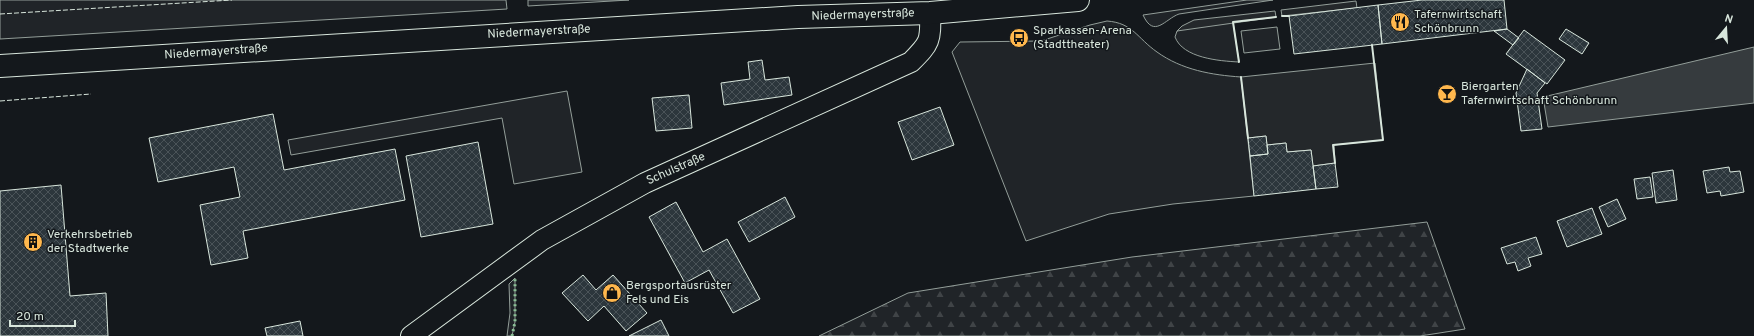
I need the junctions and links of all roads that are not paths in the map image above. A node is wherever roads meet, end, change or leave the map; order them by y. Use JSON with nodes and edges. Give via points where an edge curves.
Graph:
{"nodes":[{"id":1,"x":1078,"y":0,"type":"edge"},
{"id":2,"x":930,"y":13,"type":"junction"},
{"id":3,"x":0,"y":66,"type":"edge"},
{"id":4,"x":411,"y":336,"type":"edge"}],
"edges":[{"from":1,"to":2,"type":"main road","name":"Niedermayerstraße"},
{"from":2,"to":3,"type":"main road","name":"Niedermayerstraße","via":[[750,20]]},
{"from":2,"to":4,"type":"street","name":"Schulstraße","via":[[927,46],[911,62],[645,183],[542,240]]}]}
